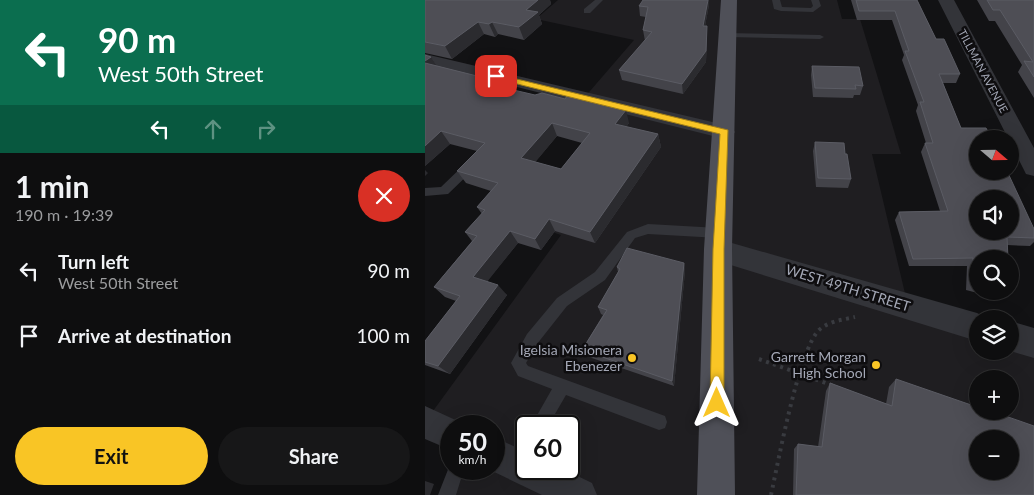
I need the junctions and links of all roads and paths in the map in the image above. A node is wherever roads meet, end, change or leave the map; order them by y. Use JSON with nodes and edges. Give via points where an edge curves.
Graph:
{"nodes":[{"id":1,"x":599,"y":0,"type":"edge"},
{"id":2,"x":729,"y":0,"type":"edge"},
{"id":3,"x":776,"y":0,"type":"edge"},
{"id":4,"x":815,"y":0,"type":"edge"},
{"id":5,"x":946,"y":0,"type":"edge"},
{"id":6,"x":587,"y":11,"type":"dead end"},
{"id":7,"x":728,"y":35,"type":"junction"},
{"id":8,"x":820,"y":36,"type":"dead end"},
{"id":9,"x":425,"y":59,"type":"edge"},
{"id":10,"x":725,"y":132,"type":"junction"},
{"id":11,"x":473,"y":163,"type":"edge"},
{"id":12,"x":1034,"y":168,"type":"edge"},
{"id":13,"x":425,"y":192,"type":"edge"},
{"id":14,"x":719,"y":241,"type":"junction"},
{"id":15,"x":859,"y":316,"type":"dead end"},
{"id":16,"x":969,"y":324,"type":"edge"},
{"id":17,"x":1019,"y":339,"type":"edge"},
{"id":18,"x":1034,"y":344,"type":"edge"},
{"id":19,"x":759,"y":359,"type":"dead end"},
{"id":20,"x":563,"y":385,"type":"junction"},
{"id":21,"x":841,"y":388,"type":"edge"},
{"id":22,"x":545,"y":415,"type":"edge"},
{"id":23,"x":425,"y":422,"type":"edge"},
{"id":24,"x":659,"y":422,"type":"dead end"},
{"id":25,"x":440,"y":429,"type":"edge"},
{"id":26,"x":512,"y":456,"type":"edge"},
{"id":27,"x":452,"y":480,"type":"edge"},
{"id":28,"x":447,"y":495,"type":"edge"},
{"id":29,"x":580,"y":495,"type":"edge"},
{"id":30,"x":716,"y":495,"type":"edge"},
{"id":31,"x":771,"y":495,"type":"edge"}],
"edges":[{"from":1,"to":6,"type":"lane"},
{"from":2,"to":7,"type":"main road"},
{"from":3,"to":4,"type":"lane","via":[[777,7],[781,9],[813,10],[817,6]]},
{"from":5,"to":12,"type":"street","name":"TILLMAN AVENUE"},
{"from":7,"to":8,"type":"lane"},
{"from":7,"to":10,"type":"main road"},
{"from":9,"to":10,"type":"street"},
{"from":10,"to":14,"type":"main road"},
{"from":11,"to":13,"type":"lane","via":[[444,191]]},
{"from":14,"to":16,"type":"street","name":"WEST 49TH STREET"},
{"from":14,"to":20,"type":"lane","via":[[692,230],[649,229],[631,235],[600,276],[562,302],[532,339],[518,363],[523,372]]},
{"from":14,"to":30,"type":"main road"},
{"from":15,"to":31,"type":"path","via":[[829,323],[818,331],[811,343],[799,374]]},
{"from":17,"to":18,"type":"street"},
{"from":19,"to":21,"type":"path"},
{"from":20,"to":22,"type":"lane"},
{"from":20,"to":24,"type":"lane"},
{"from":23,"to":25,"type":"street"},
{"from":26,"to":29,"type":"street"},
{"from":27,"to":28,"type":"lane"}]}
